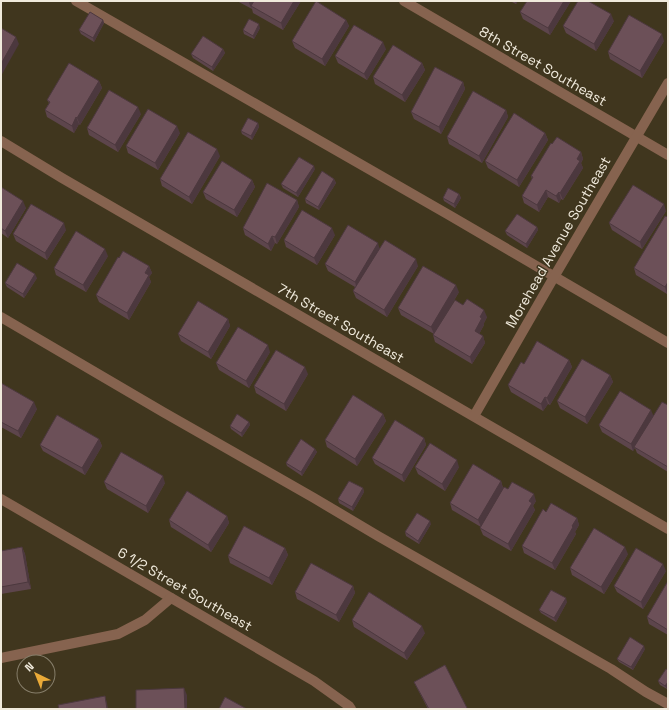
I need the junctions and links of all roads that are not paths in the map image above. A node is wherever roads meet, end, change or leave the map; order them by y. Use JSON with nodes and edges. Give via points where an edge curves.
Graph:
{"nodes":[{"id":1,"x":76,"y":1,"type":"edge"},
{"id":2,"x":404,"y":1,"type":"edge"},
{"id":3,"x":668,"y":83,"type":"edge"},
{"id":4,"x":636,"y":137,"type":"junction"},
{"id":5,"x":1,"y":141,"type":"edge"},
{"id":6,"x":668,"y":155,"type":"edge"},
{"id":7,"x":554,"y":277,"type":"junction"},
{"id":8,"x":1,"y":317,"type":"edge"},
{"id":9,"x":668,"y":343,"type":"edge"},
{"id":10,"x":474,"y":416,"type":"junction"},
{"id":11,"x":1,"y":499,"type":"edge"},
{"id":12,"x":668,"y":529,"type":"edge"},
{"id":13,"x":171,"y":598,"type":"junction"},
{"id":14,"x":1,"y":658,"type":"edge"},
{"id":15,"x":668,"y":704,"type":"edge"},
{"id":16,"x":351,"y":709,"type":"edge"}],
"edges":[{"from":1,"to":7,"type":"street"},
{"from":2,"to":4,"type":"street","name":"8th Street Southeast"},
{"from":3,"to":4,"type":"street","name":"Morehead Avenue Southeast"},
{"from":4,"to":6,"type":"street","name":"8th Street Southeast"},
{"from":4,"to":7,"type":"street","name":"Morehead Avenue Southeast"},
{"from":5,"to":10,"type":"street","name":"7th Street Southeast"},
{"from":7,"to":9,"type":"street"},
{"from":7,"to":10,"type":"street","name":"Morehead Avenue Southeast"},
{"from":8,"to":15,"type":"street"},
{"from":10,"to":12,"type":"street","name":"7th Street Southeast"},
{"from":11,"to":13,"type":"street","name":"6 1/2 Street Southeast"},
{"from":13,"to":14,"type":"street","via":[[145,620],[118,634]]},
{"from":13,"to":16,"type":"street","name":"6 1/2 Street Southeast","via":[[314,681]]}]}
